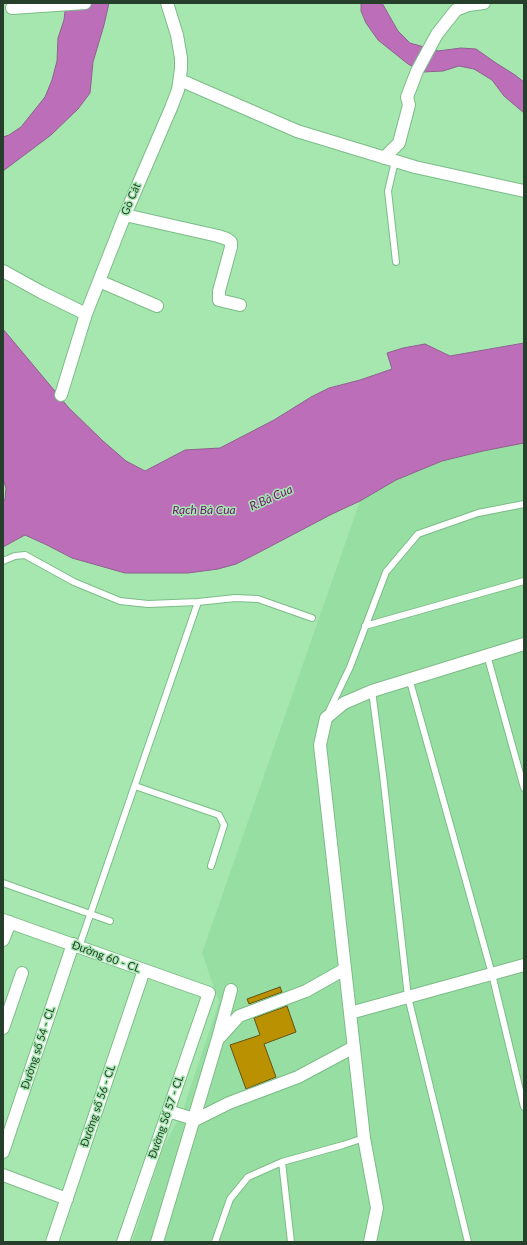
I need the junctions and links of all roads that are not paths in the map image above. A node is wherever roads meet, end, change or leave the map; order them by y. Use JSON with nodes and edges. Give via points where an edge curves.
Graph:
{"nodes":[{"id":1,"x":84,"y":3,"type":"edge"},
{"id":2,"x":167,"y":3,"type":"edge"},
{"id":3,"x":484,"y":3,"type":"edge"},
{"id":4,"x":12,"y":8,"type":"dead end"},
{"id":5,"x":180,"y":80,"type":"junction"},
{"id":6,"x":390,"y":160,"type":"junction"},
{"id":7,"x":524,"y":191,"type":"edge"},
{"id":8,"x":125,"y":215,"type":"junction"},
{"id":9,"x":396,"y":262,"type":"dead end"},
{"id":10,"x":3,"y":271,"type":"edge"},
{"id":11,"x":99,"y":281,"type":"junction"},
{"id":12,"x":157,"y":306,"type":"dead end"},
{"id":13,"x":240,"y":306,"type":"dead end"},
{"id":14,"x":86,"y":314,"type":"junction"},
{"id":15,"x":62,"y":395,"type":"dead end"},
{"id":16,"x":524,"y":504,"type":"edge"},
{"id":17,"x":3,"y":561,"type":"edge"},
{"id":18,"x":524,"y":581,"type":"edge"},
{"id":19,"x":198,"y":602,"type":"junction"},
{"id":20,"x":312,"y":618,"type":"dead end"},
{"id":21,"x":365,"y":626,"type":"junction"},
{"id":22,"x":524,"y":644,"type":"edge"},
{"id":23,"x":487,"y":654,"type":"junction"},
{"id":24,"x":409,"y":678,"type":"junction"},
{"id":25,"x":372,"y":691,"type":"junction"},
{"id":26,"x":326,"y":718,"type":"junction"},
{"id":27,"x":135,"y":786,"type":"junction"},
{"id":28,"x":524,"y":788,"type":"edge"},
{"id":29,"x":211,"y":866,"type":"dead end"},
{"id":30,"x":3,"y":883,"type":"edge"},
{"id":31,"x":91,"y":914,"type":"junction"},
{"id":32,"x":6,"y":921,"type":"edge"},
{"id":33,"x":110,"y":921,"type":"dead end"},
{"id":34,"x":3,"y":940,"type":"edge"},
{"id":35,"x":76,"y":945,"type":"junction"},
{"id":36,"x":524,"y":965,"type":"edge"},
{"id":37,"x":345,"y":968,"type":"junction"},
{"id":38,"x":144,"y":970,"type":"junction"},
{"id":39,"x":22,"y":973,"type":"dead end"},
{"id":40,"x":492,"y":974,"type":"junction"},
{"id":41,"x":231,"y":990,"type":"dead end"},
{"id":42,"x":210,"y":993,"type":"joint"},
{"id":43,"x":408,"y":997,"type":"junction"},
{"id":44,"x":350,"y":1013,"type":"junction"},
{"id":45,"x":3,"y":1028,"type":"edge"},
{"id":46,"x":218,"y":1038,"type":"junction"},
{"id":47,"x":354,"y":1047,"type":"junction"},
{"id":48,"x":524,"y":1107,"type":"edge"},
{"id":49,"x":168,"y":1112,"type":"junction"},
{"id":50,"x":194,"y":1120,"type":"junction"},
{"id":51,"x":364,"y":1138,"type":"junction"},
{"id":52,"x":3,"y":1152,"type":"edge"},
{"id":53,"x":282,"y":1162,"type":"junction"},
{"id":54,"x":3,"y":1175,"type":"edge"},
{"id":55,"x":66,"y":1198,"type":"junction"},
{"id":56,"x":52,"y":1242,"type":"edge"},
{"id":57,"x":123,"y":1242,"type":"edge"},
{"id":58,"x":157,"y":1242,"type":"edge"},
{"id":59,"x":215,"y":1242,"type":"edge"},
{"id":60,"x":291,"y":1242,"type":"edge"},
{"id":61,"x":370,"y":1242,"type":"edge"},
{"id":62,"x":468,"y":1242,"type":"edge"}],
"edges":[{"from":1,"to":4,"type":"street"},
{"from":2,"to":5,"type":"street","name":"Gò Cát","via":[[179,46]]},
{"from":3,"to":6,"type":"street","via":[[456,10],[437,34],[417,71],[407,97],[409,106],[399,143]]},
{"from":5,"to":6,"type":"street","via":[[297,131]]},
{"from":5,"to":8,"type":"street","name":"Gò Cát","via":[[175,99]]},
{"from":6,"to":7,"type":"street"},
{"from":6,"to":9,"type":"lane","via":[[388,191]]},
{"from":8,"to":11,"type":"street","name":"Gò Cát"},
{"from":8,"to":13,"type":"street","via":[[218,236],[231,242],[218,300]]},
{"from":10,"to":14,"type":"street"},
{"from":11,"to":12,"type":"street"},
{"from":11,"to":14,"type":"street","name":"Gò Cát"},
{"from":14,"to":15,"type":"street","name":"Gò Cát"},
{"from":16,"to":21,"type":"lane","via":[[478,513],[418,534],[386,572]]},
{"from":17,"to":19,"type":"lane","via":[[25,555],[74,582],[120,601],[148,604]]},
{"from":18,"to":21,"type":"lane"},
{"from":19,"to":20,"type":"lane","via":[[235,598],[258,599]]},
{"from":19,"to":27,"type":"lane"},
{"from":21,"to":26,"type":"lane","via":[[350,667]]},
{"from":22,"to":23,"type":"street"},
{"from":23,"to":24,"type":"street"},
{"from":23,"to":28,"type":"lane"},
{"from":24,"to":25,"type":"street"},
{"from":24,"to":40,"type":"lane"},
{"from":25,"to":26,"type":"street","via":[[344,703]]},
{"from":25,"to":43,"type":"lane"},
{"from":26,"to":37,"type":"street","via":[[320,745]]},
{"from":27,"to":29,"type":"lane","via":[[219,815],[224,825]]},
{"from":27,"to":31,"type":"lane"},
{"from":30,"to":31,"type":"lane"},
{"from":31,"to":33,"type":"lane"},
{"from":31,"to":35,"type":"lane"},
{"from":32,"to":34,"type":"street"},
{"from":32,"to":35,"type":"street","name":"Đường 60 - CL"},
{"from":35,"to":38,"type":"street","name":"Đường 60 - CL"},
{"from":35,"to":52,"type":"street","name":"Đường số 54 - CL"},
{"from":36,"to":40,"type":"street"},
{"from":37,"to":44,"type":"street"},
{"from":37,"to":46,"type":"street","via":[[306,991],[239,1016]]},
{"from":38,"to":42,"type":"street","name":"Đường 60 - CL"},
{"from":38,"to":55,"type":"street","name":"Đường số 56 - CL"},
{"from":39,"to":45,"type":"street"},
{"from":40,"to":43,"type":"street"},
{"from":40,"to":48,"type":"lane"},
{"from":41,"to":46,"type":"street"},
{"from":42,"to":49,"type":"street","name":"Đường Số 57 - CL"},
{"from":43,"to":44,"type":"street"},
{"from":43,"to":62,"type":"lane"},
{"from":44,"to":47,"type":"street"},
{"from":46,"to":50,"type":"street"},
{"from":47,"to":50,"type":"street","via":[[298,1077],[229,1103]]},
{"from":47,"to":51,"type":"street"},
{"from":49,"to":50,"type":"street"},
{"from":49,"to":57,"type":"street","name":"Đường Số 57 - CL"},
{"from":50,"to":58,"type":"street"},
{"from":51,"to":53,"type":"lane"},
{"from":51,"to":61,"type":"street","via":[[377,1208]]},
{"from":53,"to":59,"type":"lane","via":[[248,1177],[230,1198]]},
{"from":53,"to":60,"type":"lane"},
{"from":54,"to":55,"type":"street"},
{"from":55,"to":56,"type":"street","name":"Đường số 56 - CL"}]}
